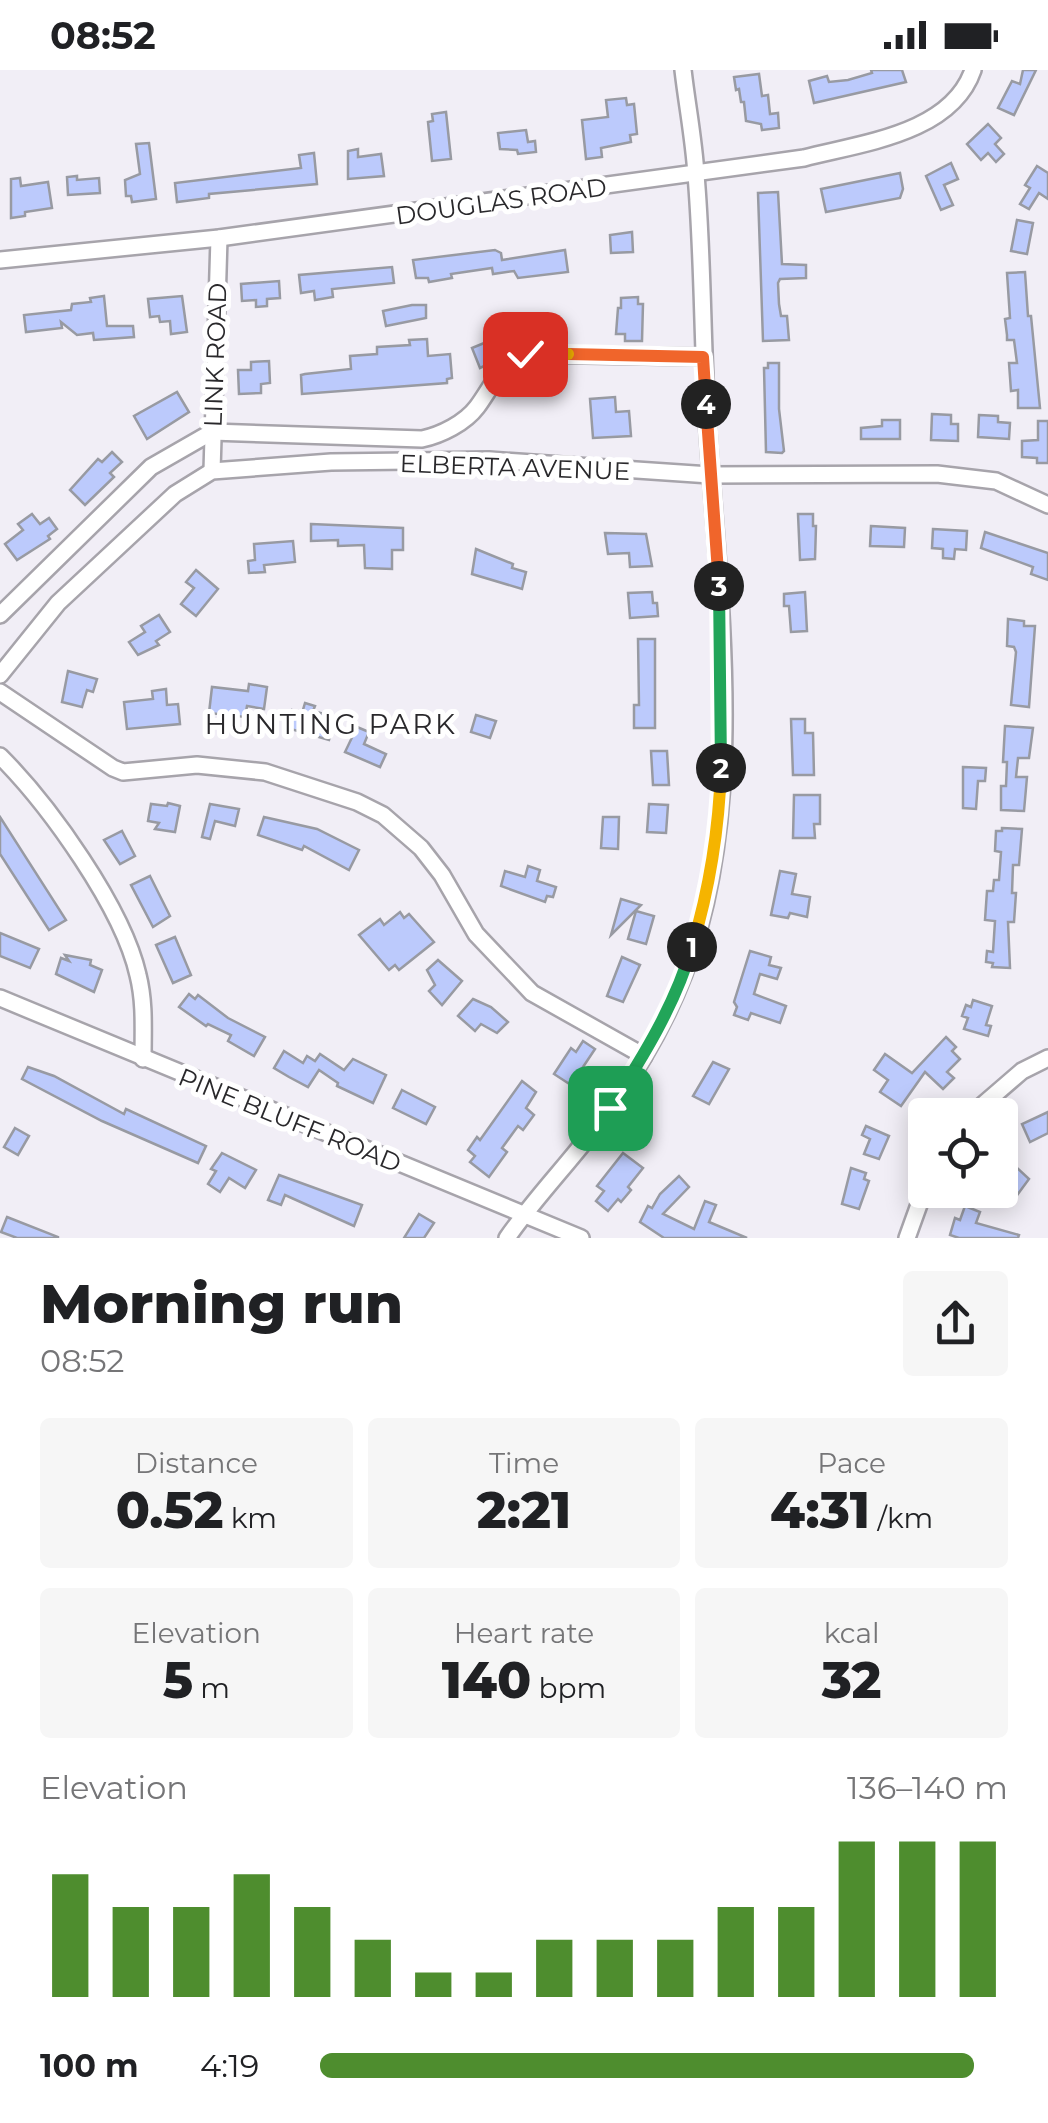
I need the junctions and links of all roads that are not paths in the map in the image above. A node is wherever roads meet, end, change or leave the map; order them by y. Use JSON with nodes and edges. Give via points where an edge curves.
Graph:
{"nodes":[{"id":1,"x":683,"y":70,"type":"edge"},
{"id":2,"x":974,"y":70,"type":"edge"},
{"id":3,"x":696,"y":175,"type":"junction"},
{"id":4,"x":218,"y":238,"type":"junction"},
{"id":5,"x":0,"y":260,"type":"edge"},
{"id":6,"x":703,"y":357,"type":"junction"},
{"id":7,"x":212,"y":432,"type":"junction"},
{"id":8,"x":212,"y":471,"type":"junction"},
{"id":9,"x":710,"y":476,"type":"junction"},
{"id":10,"x":1048,"y":505,"type":"edge"},
{"id":11,"x":0,"y":615,"type":"edge"},
{"id":12,"x":0,"y":675,"type":"edge"},
{"id":13,"x":0,"y":692,"type":"edge"},
{"id":14,"x":0,"y":756,"type":"edge"},
{"id":15,"x":0,"y":998,"type":"edge"},
{"id":16,"x":644,"y":1056,"type":"junction"},
{"id":17,"x":1048,"y":1058,"type":"edge"},
{"id":18,"x":143,"y":1059,"type":"junction"},
{"id":19,"x":991,"y":1098,"type":"edge"},
{"id":20,"x":918,"y":1208,"type":"edge"},
{"id":21,"x":523,"y":1216,"type":"junction"},
{"id":22,"x":508,"y":1238,"type":"edge"},
{"id":23,"x":581,"y":1238,"type":"edge"},
{"id":24,"x":907,"y":1238,"type":"edge"}],
"edges":[{"from":1,"to":3,"type":"street"},
{"from":2,"to":3,"type":"street","name":"DOUGLAS ROAD","via":[[943,111],[897,133],[804,158]]},
{"from":3,"to":4,"type":"street","name":"DOUGLAS ROAD"},
{"from":3,"to":6,"type":"street"},
{"from":4,"to":5,"type":"street","name":"DOUGLAS ROAD"},
{"from":4,"to":7,"type":"street","name":"LINK ROAD"},
{"from":6,"to":7,"type":"street","via":[[525,354],[510,361],[468,416],[422,439]]},
{"from":6,"to":9,"type":"street"},
{"from":7,"to":8,"type":"street","name":"LINK ROAD"},
{"from":7,"to":11,"type":"street","via":[[151,467]]},
{"from":8,"to":9,"type":"street","name":"ELBERTA AVENUE","via":[[489,460]]},
{"from":8,"to":12,"type":"street","name":"ELBERTA AVENUE","via":[[138,526],[58,603]]},
{"from":9,"to":10,"type":"street","name":"ELBERTA AVENUE","via":[[937,474],[996,482]]},
{"from":9,"to":16,"type":"street","via":[[721,630],[716,843],[685,970]]},
{"from":13,"to":16,"type":"street","via":[[123,772],[197,765],[266,772],[383,814],[421,848],[476,934],[532,993]]},
{"from":14,"to":18,"type":"street","via":[[59,827],[116,917],[139,978]]},
{"from":15,"to":18,"type":"street","name":"PINE BLUFF ROAD"},
{"from":16,"to":21,"type":"street"},
{"from":17,"to":19,"type":"street"},
{"from":18,"to":21,"type":"street","name":"PINE BLUFF ROAD"},
{"from":20,"to":24,"type":"street"},
{"from":21,"to":22,"type":"street"},
{"from":21,"to":23,"type":"street","name":"PINE BLUFF ROAD"}]}
